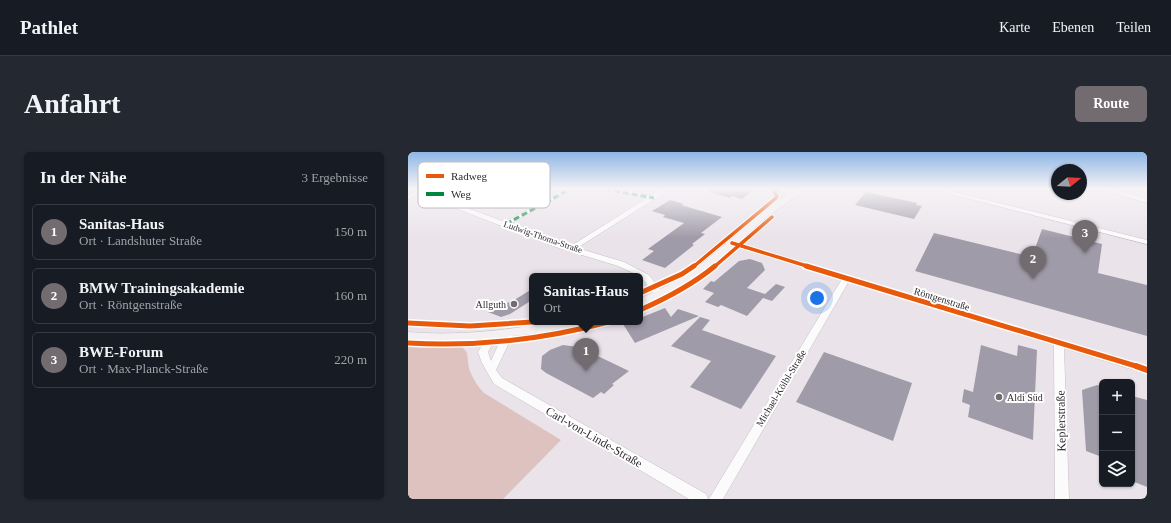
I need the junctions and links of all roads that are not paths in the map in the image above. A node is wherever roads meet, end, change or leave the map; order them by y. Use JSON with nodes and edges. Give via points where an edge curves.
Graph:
{"nodes":[{"id":1,"x":642,"y":205,"type":"edge"},
{"id":2,"x":777,"y":205,"type":"edge"},
{"id":3,"x":996,"y":205,"type":"edge"},
{"id":4,"x":465,"y":208,"type":"edge"},
{"id":5,"x":536,"y":208,"type":"edge"},
{"id":6,"x":506,"y":224,"type":"junction"},
{"id":7,"x":1147,"y":242,"type":"edge"},
{"id":8,"x":732,"y":243,"type":"junction"},
{"id":9,"x":573,"y":248,"type":"junction"},
{"id":10,"x":639,"y":273,"type":"edge"},
{"id":11,"x":643,"y":276,"type":"edge"},
{"id":12,"x":847,"y":278,"type":"junction"},
{"id":13,"x":659,"y":293,"type":"junction"},
{"id":14,"x":643,"y":301,"type":"edge"},
{"id":15,"x":554,"y":325,"type":"edge"},
{"id":16,"x":408,"y":330,"type":"edge"},
{"id":17,"x":509,"y":332,"type":"junction"},
{"id":18,"x":493,"y":334,"type":"junction"},
{"id":19,"x":467,"y":336,"type":"junction"},
{"id":20,"x":408,"y":337,"type":"edge"},
{"id":21,"x":1059,"y":344,"type":"junction"},
{"id":22,"x":492,"y":369,"type":"junction"},
{"id":23,"x":1147,"y":370,"type":"edge"},
{"id":24,"x":701,"y":499,"type":"edge"},
{"id":25,"x":716,"y":499,"type":"edge"},
{"id":26,"x":1062,"y":499,"type":"edge"}],
"edges":[{"from":1,"to":9,"type":"street"},
{"from":2,"to":8,"type":"main road"},
{"from":3,"to":7,"type":"street"},
{"from":4,"to":6,"type":"street","name":"Ludwig-Thoma-Straße"},
{"from":5,"to":6,"type":"street"},
{"from":6,"to":9,"type":"street","name":"Ludwig-Thoma-Straße"},
{"from":8,"to":12,"type":"street","name":"Röntgenstraße"},
{"from":8,"to":13,"type":"main road","via":[[699,270]]},
{"from":9,"to":10,"type":"street","name":"Ludwig-Thoma-Straße","via":[[621,264]]},
{"from":11,"to":13,"type":"street","name":"Ludwig-Thoma-Straße"},
{"from":12,"to":21,"type":"street","name":"Röntgenstraße"},
{"from":12,"to":25,"type":"street","name":"Michael-Kölbl-Straße"},
{"from":13,"to":14,"type":"main road"},
{"from":15,"to":17,"type":"main road"},
{"from":16,"to":19,"type":"main road","via":[[442,331]]},
{"from":17,"to":18,"type":"main road"},
{"from":17,"to":22,"type":"street"},
{"from":18,"to":19,"type":"main road"},
{"from":18,"to":22,"type":"street","name":"Carl-von-Linde-Straße","via":[[483,352],[485,361]]},
{"from":19,"to":20,"type":"main road","via":[[435,339]]},
{"from":21,"to":23,"type":"street","name":"Röntgenstraße"},
{"from":21,"to":26,"type":"street","name":"Keplerstraße"},
{"from":22,"to":24,"type":"street","name":"Carl-von-Linde-Straße","via":[[498,380],[512,390]]}]}
